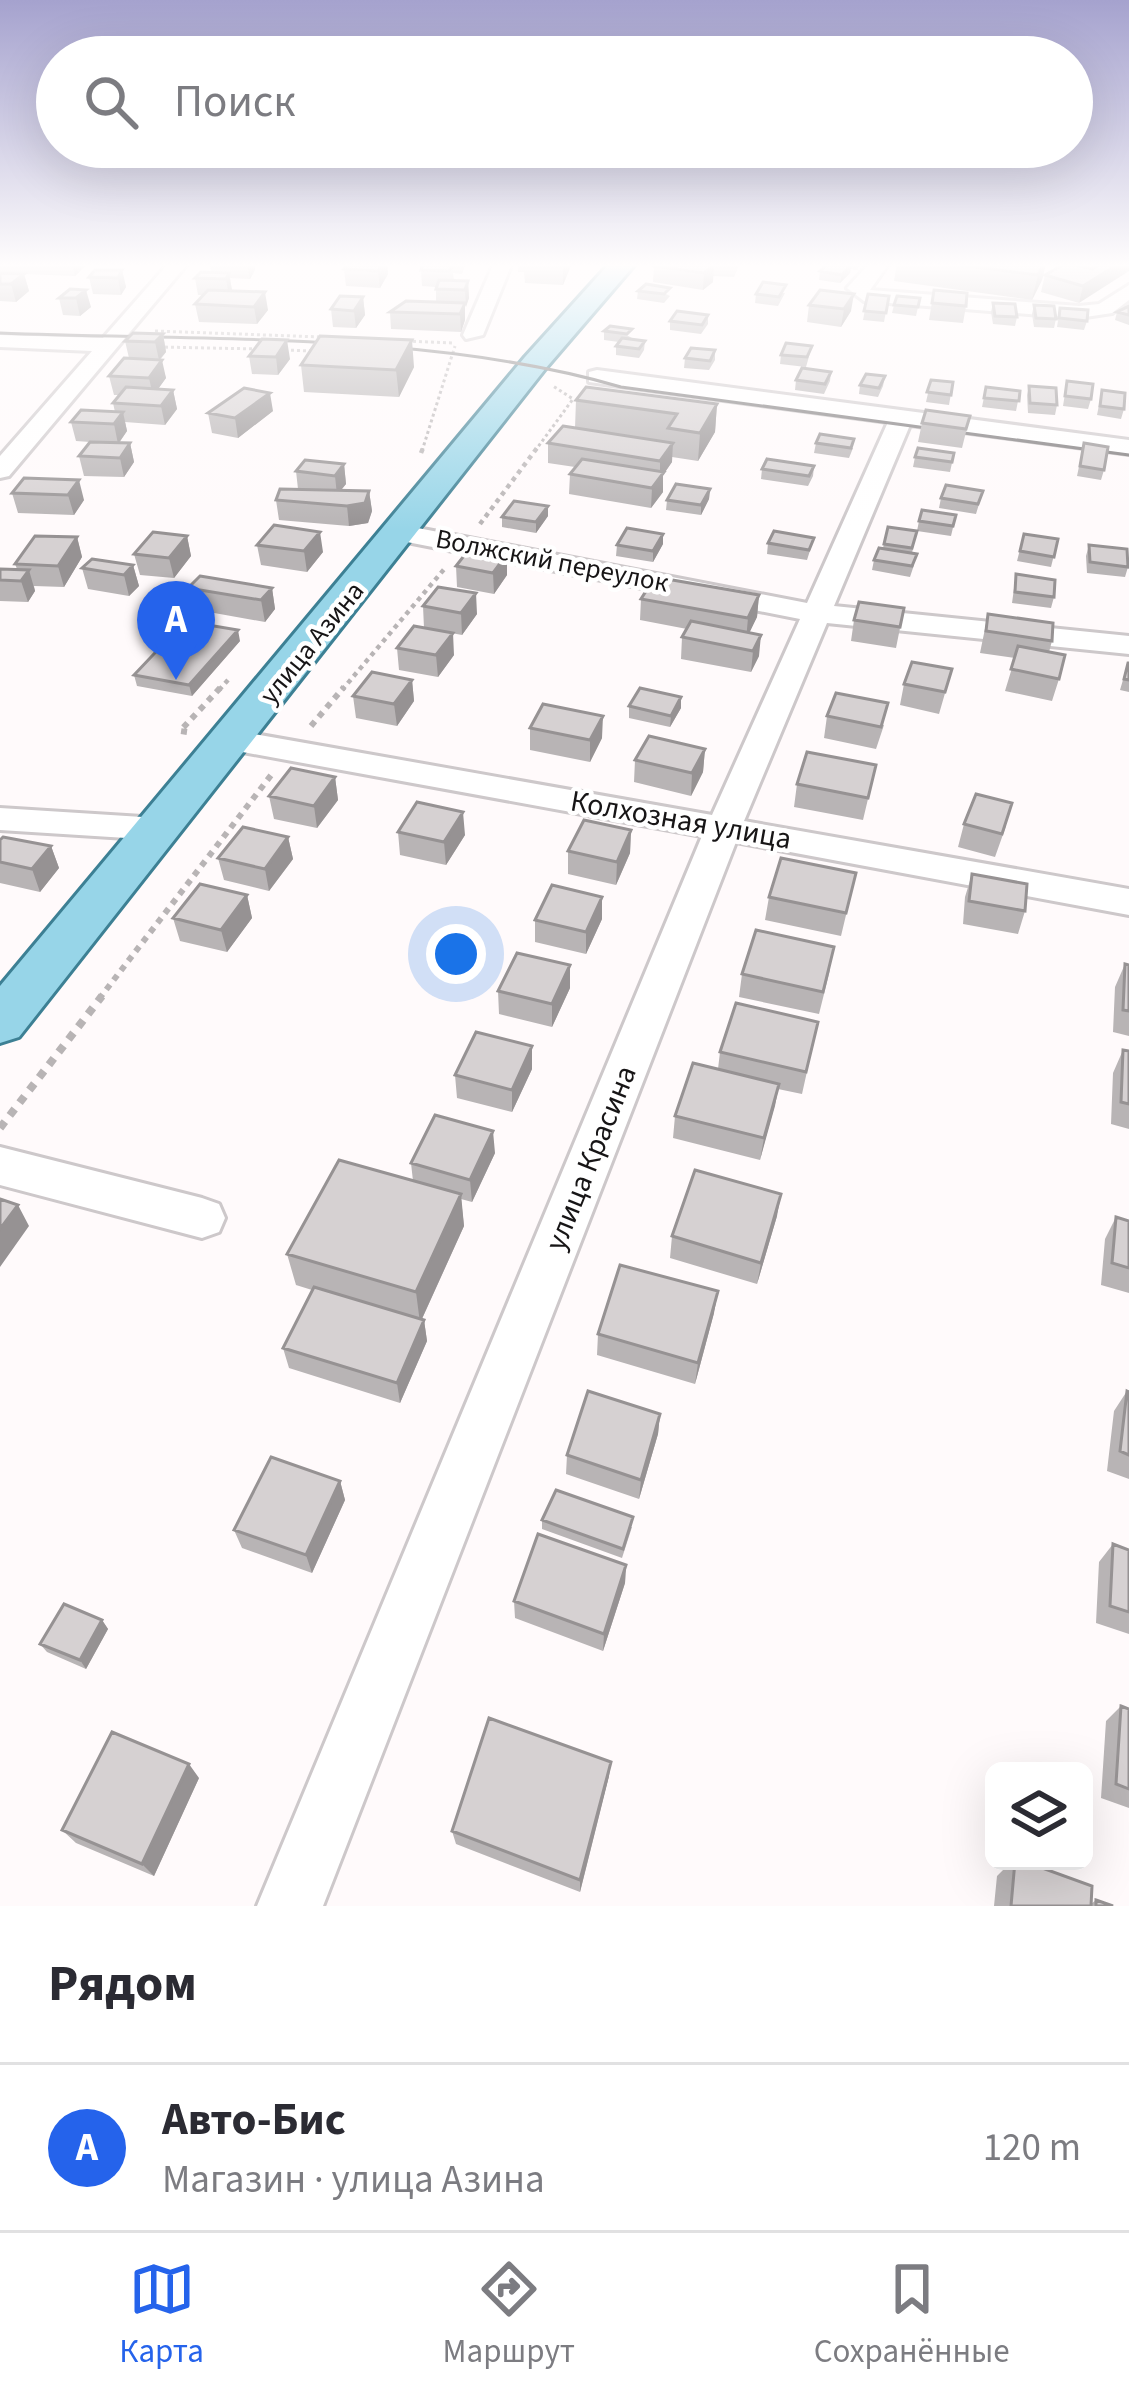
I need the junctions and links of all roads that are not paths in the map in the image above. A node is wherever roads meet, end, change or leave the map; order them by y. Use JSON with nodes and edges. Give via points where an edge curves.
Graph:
{"nodes":[{"id":1,"x":100,"y":352,"type":"edge"},
{"id":2,"x":545,"y":352,"type":"edge"},
{"id":3,"x":597,"y":377,"type":"dead end"},
{"id":4,"x":903,"y":415,"type":"junction"},
{"id":5,"x":1129,"y":447,"type":"edge"},
{"id":6,"x":0,"y":471,"type":"edge"},
{"id":7,"x":402,"y":533,"type":"junction"},
{"id":8,"x":813,"y":613,"type":"junction"},
{"id":9,"x":1129,"y":645,"type":"edge"},
{"id":10,"x":232,"y":740,"type":"junction"},
{"id":11,"x":0,"y":819,"type":"edge"},
{"id":12,"x":724,"y":827,"type":"junction"},
{"id":13,"x":158,"y":829,"type":"junction"},
{"id":14,"x":1129,"y":902,"type":"edge"},
{"id":15,"x":0,"y":1023,"type":"edge"},
{"id":16,"x":0,"y":1166,"type":"edge"},
{"id":17,"x":202,"y":1218,"type":"dead end"},
{"id":18,"x":290,"y":1906,"type":"edge"}],
"edges":[{"from":1,"to":6,"type":"street"},
{"from":2,"to":7,"type":"main road","name":"улица Азина"},
{"from":3,"to":4,"type":"street"},
{"from":4,"to":5,"type":"street"},
{"from":4,"to":8,"type":"street","name":"улица Красина"},
{"from":7,"to":8,"type":"street","name":"Волжский переулок"},
{"from":7,"to":10,"type":"main road","name":"улица Азина"},
{"from":8,"to":9,"type":"street","name":"Волжский переулок"},
{"from":8,"to":12,"type":"street","name":"улица Красина"},
{"from":10,"to":12,"type":"street","name":"Колхозная улица"},
{"from":10,"to":13,"type":"main road","name":"улица Азина"},
{"from":11,"to":13,"type":"street"},
{"from":12,"to":14,"type":"street","name":"Колхозная улица"},
{"from":12,"to":18,"type":"street","name":"улица Красина"},
{"from":13,"to":15,"type":"main road","name":"улица Азина"},
{"from":16,"to":17,"type":"street"}]}
